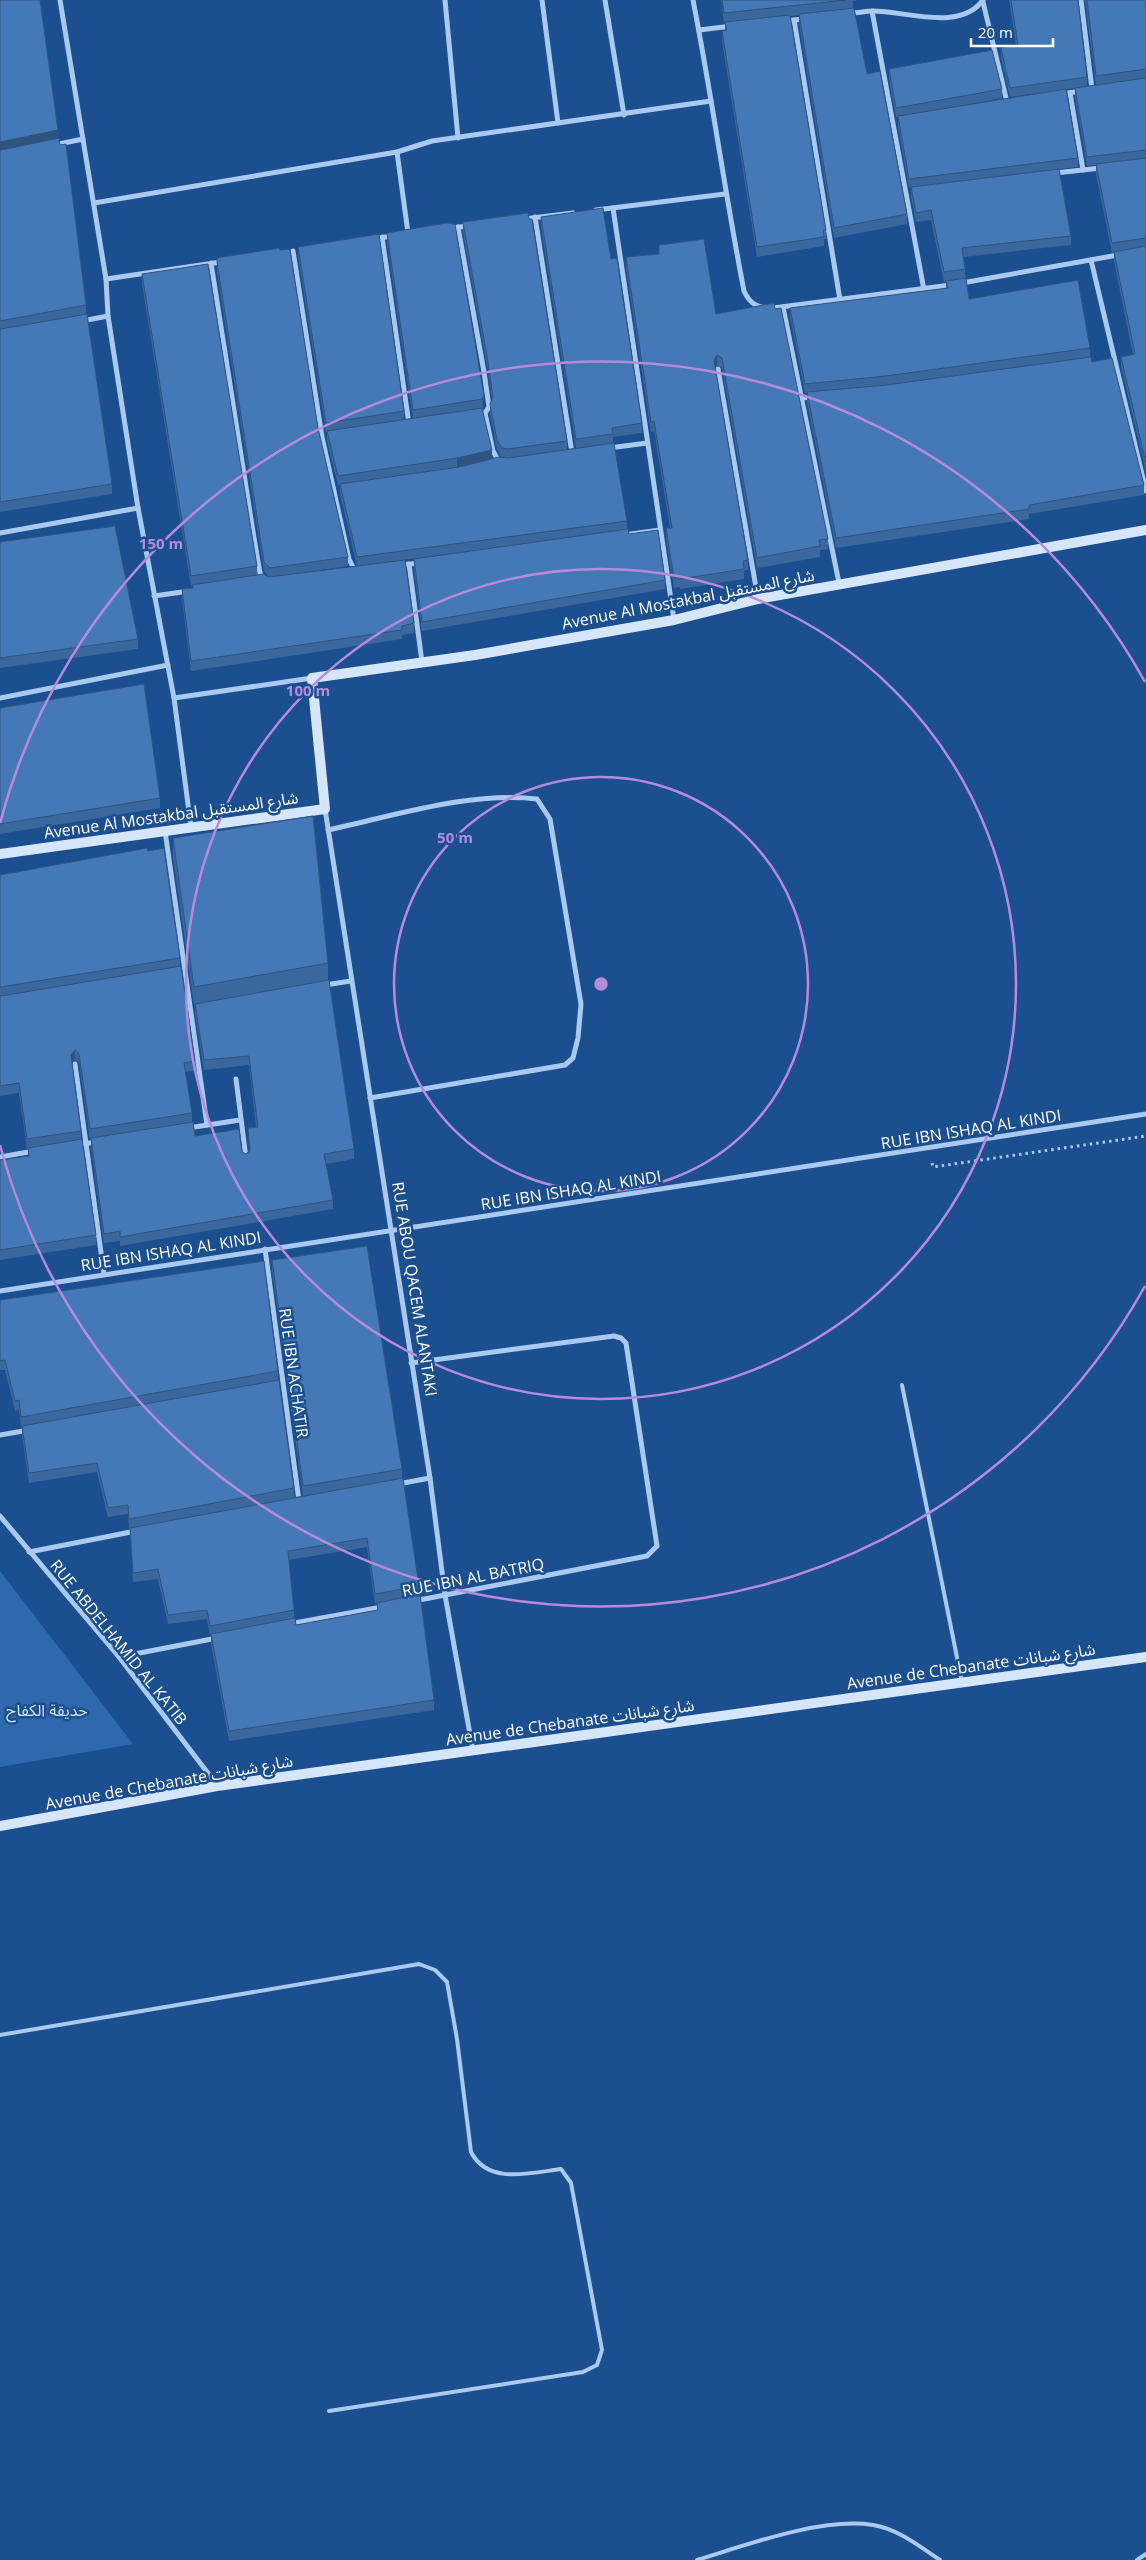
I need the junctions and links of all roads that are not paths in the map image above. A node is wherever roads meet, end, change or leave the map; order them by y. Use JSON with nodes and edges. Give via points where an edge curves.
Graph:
{"nodes":[{"id":1,"x":60,"y":0,"type":"edge"},
{"id":2,"x":445,"y":0,"type":"edge"},
{"id":3,"x":542,"y":0,"type":"edge"},
{"id":4,"x":605,"y":0,"type":"edge"},
{"id":5,"x":693,"y":0,"type":"edge"},
{"id":6,"x":1082,"y":0,"type":"edge"},
{"id":7,"x":983,"y":1,"type":"edge"},
{"id":8,"x":872,"y":11,"type":"junction"},
{"id":9,"x":843,"y":14,"type":"edge"},
{"id":10,"x":814,"y":18,"type":"edge"},
{"id":11,"x":794,"y":20,"type":"junction"},
{"id":12,"x":775,"y":22,"type":"edge"},
{"id":13,"x":737,"y":26,"type":"edge"},
{"id":14,"x":699,"y":30,"type":"junction"},
{"id":15,"x":1101,"y":88,"type":"edge"},
{"id":16,"x":1092,"y":89,"type":"junction"},
{"id":17,"x":1070,"y":93,"type":"junction"},
{"id":18,"x":1058,"y":94,"type":"edge"},
{"id":19,"x":1015,"y":101,"type":"edge"},
{"id":20,"x":711,"y":102,"type":"junction"},
{"id":21,"x":1007,"y":102,"type":"junction"},
{"id":22,"x":997,"y":104,"type":"edge"},
{"id":23,"x":624,"y":115,"type":"junction"},
{"id":24,"x":902,"y":120,"type":"edge"},
{"id":25,"x":893,"y":122,"type":"junction"},
{"id":26,"x":558,"y":123,"type":"junction"},
{"id":27,"x":458,"y":138,"type":"junction"},
{"id":28,"x":83,"y":139,"type":"junction"},
{"id":29,"x":46,"y":147,"type":"edge"},
{"id":30,"x":397,"y":152,"type":"junction"},
{"id":31,"x":1110,"y":167,"type":"edge"},
{"id":32,"x":1084,"y":170,"type":"junction"},
{"id":33,"x":1046,"y":174,"type":"edge"},
{"id":34,"x":915,"y":192,"type":"edge"},
{"id":35,"x":906,"y":193,"type":"junction"},
{"id":36,"x":725,"y":194,"type":"junction"},
{"id":37,"x":94,"y":203,"type":"junction"},
{"id":38,"x":613,"y":208,"type":"junction"},
{"id":39,"x":593,"y":210,"type":"edge"},
{"id":40,"x":584,"y":212,"type":"edge"},
{"id":41,"x":535,"y":218,"type":"junction"},
{"id":42,"x":516,"y":220,"type":"edge"},
{"id":43,"x":477,"y":225,"type":"edge"},
{"id":44,"x":458,"y":227,"type":"junction"},
{"id":45,"x":442,"y":229,"type":"edge"},
{"id":46,"x":417,"y":232,"type":"edge"},
{"id":47,"x":408,"y":233,"type":"junction"},
{"id":48,"x":382,"y":237,"type":"junction"},
{"id":49,"x":364,"y":240,"type":"edge"},
{"id":50,"x":302,"y":250,"type":"edge"},
{"id":51,"x":293,"y":251,"type":"junction"},
{"id":52,"x":284,"y":252,"type":"edge"},
{"id":53,"x":1128,"y":254,"type":"edge"},
{"id":54,"x":230,"y":260,"type":"edge"},
{"id":55,"x":1091,"y":260,"type":"junction"},
{"id":56,"x":211,"y":263,"type":"junction"},
{"id":57,"x":106,"y":279,"type":"junction"},
{"id":58,"x":924,"y":290,"type":"junction"},
{"id":59,"x":840,"y":300,"type":"junction"},
{"id":60,"x":783,"y":307,"type":"junction"},
{"id":61,"x":108,"y":316,"type":"junction"},
{"id":62,"x":78,"y":321,"type":"edge"},
{"id":63,"x":1115,"y":359,"type":"junction"},
{"id":64,"x":1105,"y":360,"type":"edge"},
{"id":65,"x":718,"y":369,"type":"edge"},
{"id":66,"x":820,"y":396,"type":"edge"},
{"id":67,"x":802,"y":398,"type":"junction"},
{"id":68,"x":485,"y":413,"type":"junction"},
{"id":69,"x":476,"y":415,"type":"edge"},
{"id":70,"x":419,"y":423,"type":"edge"},
{"id":71,"x":409,"y":424,"type":"junction"},
{"id":72,"x":400,"y":426,"type":"edge"},
{"id":73,"x":332,"y":436,"type":"edge"},
{"id":74,"x":322,"y":437,"type":"junction"},
{"id":75,"x":647,"y":443,"type":"junction"},
{"id":76,"x":600,"y":450,"type":"edge"},
{"id":77,"x":581,"y":452,"type":"edge"},
{"id":78,"x":572,"y":454,"type":"junction"},
{"id":79,"x":564,"y":455,"type":"edge"},
{"id":80,"x":499,"y":462,"type":"junction"},
{"id":81,"x":507,"y":463,"type":"edge"},
{"id":82,"x":491,"y":464,"type":"edge"},
{"id":83,"x":343,"y":488,"type":"edge"},
{"id":84,"x":334,"y":490,"type":"junction"},
{"id":85,"x":1146,"y":491,"type":"edge"},
{"id":86,"x":138,"y":508,"type":"junction"},
{"id":87,"x":660,"y":530,"type":"junction"},
{"id":88,"x":1146,"y":530,"type":"edge"},
{"id":89,"x":0,"y":534,"type":"edge"},
{"id":90,"x":613,"y":536,"type":"edge"},
{"id":91,"x":426,"y":562,"type":"edge"},
{"id":92,"x":408,"y":564,"type":"junction"},
{"id":93,"x":390,"y":567,"type":"edge"},
{"id":94,"x":353,"y":570,"type":"junction"},
{"id":95,"x":343,"y":571,"type":"edge"},
{"id":96,"x":361,"y":571,"type":"edge"},
{"id":97,"x":254,"y":580,"type":"edge"},
{"id":98,"x":839,"y":584,"type":"junction"},
{"id":99,"x":200,"y":589,"type":"edge"},
{"id":100,"x":154,"y":596,"type":"junction"},
{"id":101,"x":758,"y":599,"type":"junction"},
{"id":102,"x":674,"y":620,"type":"junction"},
{"id":103,"x":422,"y":662,"type":"junction"},
{"id":104,"x":168,"y":665,"type":"junction"},
{"id":105,"x":312,"y":678,"type":"junction"},
{"id":106,"x":0,"y":698,"type":"edge"},
{"id":107,"x":174,"y":698,"type":"junction"},
{"id":108,"x":325,"y":809,"type":"junction"},
{"id":109,"x":191,"y":828,"type":"junction"},
{"id":110,"x":328,"y":830,"type":"junction"},
{"id":111,"x":165,"y":831,"type":"junction"},
{"id":112,"x":0,"y":854,"type":"edge"},
{"id":113,"x":184,"y":970,"type":"junction"},
{"id":114,"x":174,"y":972,"type":"edge"},
{"id":115,"x":352,"y":981,"type":"junction"},
{"id":116,"x":323,"y":986,"type":"edge"},
{"id":117,"x":199,"y":1008,"type":"edge"},
{"id":118,"x":189,"y":1010,"type":"junction"},
{"id":119,"x":74,"y":1064,"type":"edge"},
{"id":120,"x":236,"y":1079,"type":"dead end"},
{"id":121,"x":370,"y":1098,"type":"junction"},
{"id":122,"x":1146,"y":1114,"type":"edge"},
{"id":123,"x":240,"y":1120,"type":"junction"},
{"id":124,"x":207,"y":1125,"type":"junction"},
{"id":125,"x":179,"y":1129,"type":"edge"},
{"id":126,"x":104,"y":1140,"type":"edge"},
{"id":127,"x":86,"y":1143,"type":"junction"},
{"id":128,"x":66,"y":1146,"type":"edge"},
{"id":129,"x":38,"y":1151,"type":"edge"},
{"id":130,"x":0,"y":1157,"type":"edge"},
{"id":131,"x":246,"y":1159,"type":"edge"},
{"id":132,"x":391,"y":1229,"type":"junction"},
{"id":133,"x":265,"y":1249,"type":"junction"},
{"id":134,"x":104,"y":1274,"type":"junction"},
{"id":135,"x":0,"y":1291,"type":"edge"},
{"id":136,"x":412,"y":1363,"type":"junction"},
{"id":137,"x":283,"y":1384,"type":"junction"},
{"id":138,"x":902,"y":1384,"type":"dead end"},
{"id":139,"x":273,"y":1386,"type":"edge"},
{"id":140,"x":39,"y":1428,"type":"edge"},
{"id":141,"x":0,"y":1435,"type":"edge"},
{"id":142,"x":430,"y":1478,"type":"junction"},
{"id":143,"x":392,"y":1485,"type":"edge"},
{"id":144,"x":308,"y":1499,"type":"edge"},
{"id":145,"x":299,"y":1500,"type":"junction"},
{"id":146,"x":289,"y":1502,"type":"edge"},
{"id":147,"x":0,"y":1516,"type":"edge"},
{"id":148,"x":145,"y":1530,"type":"edge"},
{"id":149,"x":29,"y":1552,"type":"junction"},
{"id":150,"x":445,"y":1595,"type":"junction"},
{"id":151,"x":407,"y":1602,"type":"edge"},
{"id":152,"x":387,"y":1606,"type":"edge"},
{"id":153,"x":282,"y":1626,"type":"edge"},
{"id":154,"x":225,"y":1637,"type":"edge"},
{"id":155,"x":119,"y":1657,"type":"junction"},
{"id":156,"x":1146,"y":1657,"type":"edge"},
{"id":157,"x":962,"y":1682,"type":"junction"},
{"id":158,"x":473,"y":1751,"type":"junction"},
{"id":159,"x":217,"y":1786,"type":"junction"},
{"id":160,"x":0,"y":1826,"type":"edge"},
{"id":161,"x":0,"y":2035,"type":"edge"},
{"id":162,"x":329,"y":2411,"type":"dead end"},
{"id":163,"x":1146,"y":2554,"type":"edge"},
{"id":164,"x":697,"y":2560,"type":"edge"},
{"id":165,"x":940,"y":2560,"type":"edge"},
{"id":166,"x":1136,"y":2560,"type":"edge"}],
"edges":[{"from":1,"to":28,"type":"street"},
{"from":2,"to":27,"type":"street"},
{"from":3,"to":26,"type":"street"},
{"from":4,"to":23,"type":"street"},
{"from":5,"to":14,"type":"street"},
{"from":6,"to":16,"type":"street"},
{"from":7,"to":8,"type":"street","via":[[966,14],[944,18]]},
{"from":7,"to":21,"type":"street"},
{"from":8,"to":9,"type":"street"},
{"from":8,"to":25,"type":"street"},
{"from":10,"to":11,"type":"street"},
{"from":11,"to":12,"type":"street"},
{"from":11,"to":59,"type":"street"},
{"from":13,"to":14,"type":"street"},
{"from":14,"to":20,"type":"street"},
{"from":15,"to":16,"type":"street"},
{"from":16,"to":17,"type":"street"},
{"from":17,"to":18,"type":"street"},
{"from":17,"to":32,"type":"street"},
{"from":19,"to":21,"type":"street"},
{"from":20,"to":23,"type":"street"},
{"from":20,"to":36,"type":"street"},
{"from":21,"to":22,"type":"street"},
{"from":23,"to":26,"type":"street"},
{"from":24,"to":25,"type":"street"},
{"from":25,"to":35,"type":"street"},
{"from":26,"to":27,"type":"street"},
{"from":27,"to":30,"type":"street","via":[[432,141]]},
{"from":28,"to":29,"type":"street"},
{"from":28,"to":37,"type":"street"},
{"from":30,"to":37,"type":"street"},
{"from":30,"to":47,"type":"street"},
{"from":31,"to":32,"type":"street"},
{"from":32,"to":33,"type":"street"},
{"from":34,"to":35,"type":"street"},
{"from":35,"to":58,"type":"street"},
{"from":36,"to":38,"type":"street"},
{"from":36,"to":60,"type":"street","via":[[748,299],[763,308]]},
{"from":37,"to":57,"type":"street"},
{"from":38,"to":39,"type":"street"},
{"from":38,"to":75,"type":"street"},
{"from":40,"to":41,"type":"street"},
{"from":41,"to":42,"type":"street"},
{"from":41,"to":78,"type":"street"},
{"from":43,"to":44,"type":"street"},
{"from":44,"to":45,"type":"street"},
{"from":44,"to":68,"type":"street","via":[[484,372],[489,407]]},
{"from":46,"to":47,"type":"street"},
{"from":47,"to":48,"type":"street"},
{"from":48,"to":49,"type":"street"},
{"from":48,"to":71,"type":"street"},
{"from":50,"to":51,"type":"street"},
{"from":51,"to":52,"type":"street"},
{"from":51,"to":74,"type":"street"},
{"from":53,"to":55,"type":"street"},
{"from":54,"to":56,"type":"street"},
{"from":55,"to":58,"type":"street"},
{"from":55,"to":63,"type":"street"},
{"from":56,"to":57,"type":"street"},
{"from":56,"to":97,"type":"street","via":[[254,538],[266,580]]},
{"from":57,"to":61,"type":"street"},
{"from":58,"to":59,"type":"street"},
{"from":59,"to":60,"type":"street"},
{"from":60,"to":67,"type":"street"},
{"from":61,"to":62,"type":"street"},
{"from":61,"to":86,"type":"street"},
{"from":63,"to":64,"type":"street"},
{"from":63,"to":85,"type":"street"},
{"from":65,"to":101,"type":"street"},
{"from":66,"to":67,"type":"street"},
{"from":67,"to":98,"type":"street"},
{"from":68,"to":69,"type":"street"},
{"from":68,"to":80,"type":"street","via":[[493,451]]},
{"from":70,"to":71,"type":"street"},
{"from":71,"to":72,"type":"street"},
{"from":73,"to":74,"type":"street"},
{"from":74,"to":84,"type":"street"},
{"from":75,"to":76,"type":"street"},
{"from":75,"to":87,"type":"street"},
{"from":77,"to":78,"type":"street"},
{"from":78,"to":79,"type":"street"},
{"from":80,"to":81,"type":"street"},
{"from":80,"to":82,"type":"street"},
{"from":83,"to":84,"type":"street"},
{"from":84,"to":94,"type":"street"},
{"from":86,"to":89,"type":"street"},
{"from":86,"to":100,"type":"street"},
{"from":87,"to":90,"type":"street"},
{"from":87,"to":102,"type":"street"},
{"from":88,"to":98,"type":"street","name":"Avenue Al Mostakbal شارع المستقبل"},
{"from":91,"to":92,"type":"street"},
{"from":92,"to":93,"type":"street"},
{"from":92,"to":103,"type":"street"},
{"from":94,"to":95,"type":"street"},
{"from":94,"to":96,"type":"street"},
{"from":98,"to":101,"type":"street","name":"Avenue Al Mostakbal شارع المستقبل"},
{"from":99,"to":100,"type":"street"},
{"from":100,"to":104,"type":"street"},
{"from":101,"to":102,"type":"street","name":"Avenue Al Mostakbal شارع المستقبل"},
{"from":102,"to":103,"type":"street","name":"Avenue Al Mostakbal شارع المستقبل"},
{"from":103,"to":105,"type":"street","name":"Avenue Al Mostakbal شارع المستقبل"},
{"from":104,"to":106,"type":"street"},
{"from":104,"to":107,"type":"street"},
{"from":105,"to":107,"type":"street","name":"Avenue Al Mostakbal شارع المستقبل"},
{"from":105,"to":108,"type":"street"},
{"from":107,"to":109,"type":"street"},
{"from":108,"to":109,"type":"street","name":"Avenue Al Mostakbal شارع المستقبل"},
{"from":108,"to":110,"type":"street"},
{"from":109,"to":111,"type":"street","name":"Avenue Al Mostakbal شارع المستقبل"},
{"from":110,"to":115,"type":"street","name":"RUE ABOU QACEM ALANTAKI"},
{"from":110,"to":121,"type":"street","via":[[466,801],[509,796],[537,799],[550,819],[581,1004],[578,1038],[572,1058],[565,1065]]},
{"from":111,"to":112,"type":"street","name":"Avenue Al Mostakbal شارع المستقبل"},
{"from":111,"to":113,"type":"street"},
{"from":113,"to":114,"type":"street"},
{"from":113,"to":118,"type":"street"},
{"from":115,"to":116,"type":"street"},
{"from":115,"to":121,"type":"street","name":"RUE ABOU QACEM ALANTAKI"},
{"from":117,"to":118,"type":"street"},
{"from":118,"to":124,"type":"street"},
{"from":119,"to":127,"type":"street"},
{"from":120,"to":123,"type":"street"},
{"from":121,"to":132,"type":"street","name":"RUE ABOU QACEM ALANTAKI"},
{"from":122,"to":132,"type":"street","name":"RUE IBN ISHAQ AL KINDI"},
{"from":123,"to":124,"type":"street"},
{"from":123,"to":131,"type":"street"},
{"from":124,"to":125,"type":"street"},
{"from":126,"to":127,"type":"street"},
{"from":127,"to":128,"type":"street"},
{"from":127,"to":134,"type":"street"},
{"from":129,"to":130,"type":"street"},
{"from":132,"to":133,"type":"street","name":"RUE IBN ISHAQ AL KINDI"},
{"from":132,"to":136,"type":"street","name":"RUE ABOU QACEM ALANTAKI"},
{"from":133,"to":134,"type":"street","name":"RUE IBN ISHAQ AL KINDI"},
{"from":133,"to":137,"type":"street","name":"RUE IBN ACHATIR"},
{"from":134,"to":135,"type":"street","name":"RUE IBN ISHAQ AL KINDI"},
{"from":136,"to":142,"type":"street","name":"RUE ABOU QACEM ALANTAKI"},
{"from":136,"to":150,"type":"street","name":"RUE IBN AL BATRIQ","via":[[614,1336],[621,1338],[626,1343],[657,1546],[648,1556]]},
{"from":137,"to":139,"type":"street"},
{"from":137,"to":145,"type":"street","name":"RUE IBN ACHATIR"},
{"from":138,"to":157,"type":"lane"},
{"from":140,"to":141,"type":"street"},
{"from":142,"to":143,"type":"street"},
{"from":142,"to":150,"type":"street","name":"RUE ABOU QACEM ALANTAKI"},
{"from":144,"to":145,"type":"street"},
{"from":145,"to":146,"type":"street"},
{"from":147,"to":149,"type":"street","name":"RUE ABDELHAMID AL KATIB"},
{"from":148,"to":149,"type":"street"},
{"from":149,"to":155,"type":"street","name":"RUE ABDELHAMID AL KATIB"},
{"from":150,"to":151,"type":"street","name":"RUE IBN AL BATRIQ"},
{"from":150,"to":158,"type":"street","name":"RUE ABOU QACEM ALANTAKI"},
{"from":152,"to":153,"type":"street","name":"RUE IBN AL BATRIQ"},
{"from":154,"to":155,"type":"street"},
{"from":155,"to":159,"type":"street","name":"RUE ABDELHAMID AL KATIB"},
{"from":156,"to":157,"type":"street","name":"Avenue de Chebanate شارع شبانات"},
{"from":157,"to":158,"type":"street","name":"Avenue de Chebanate شارع شبانات"},
{"from":158,"to":159,"type":"street","name":"Avenue de Chebanate شارع شبانات"},
{"from":159,"to":160,"type":"street","name":"Avenue de Chebanate شارع شبانات"},
{"from":161,"to":162,"type":"lane","via":[[419,1964],[435,1970],[447,1982],[471,2152],[477,2163],[492,2173],[520,2174],[561,2169],[571,2183],[602,2350],[597,2365],[583,2372]]},
{"from":163,"to":166,"type":"lane"},
{"from":164,"to":165,"type":"lane","via":[[810,2528],[843,2524],[873,2525],[905,2536]]}]}
